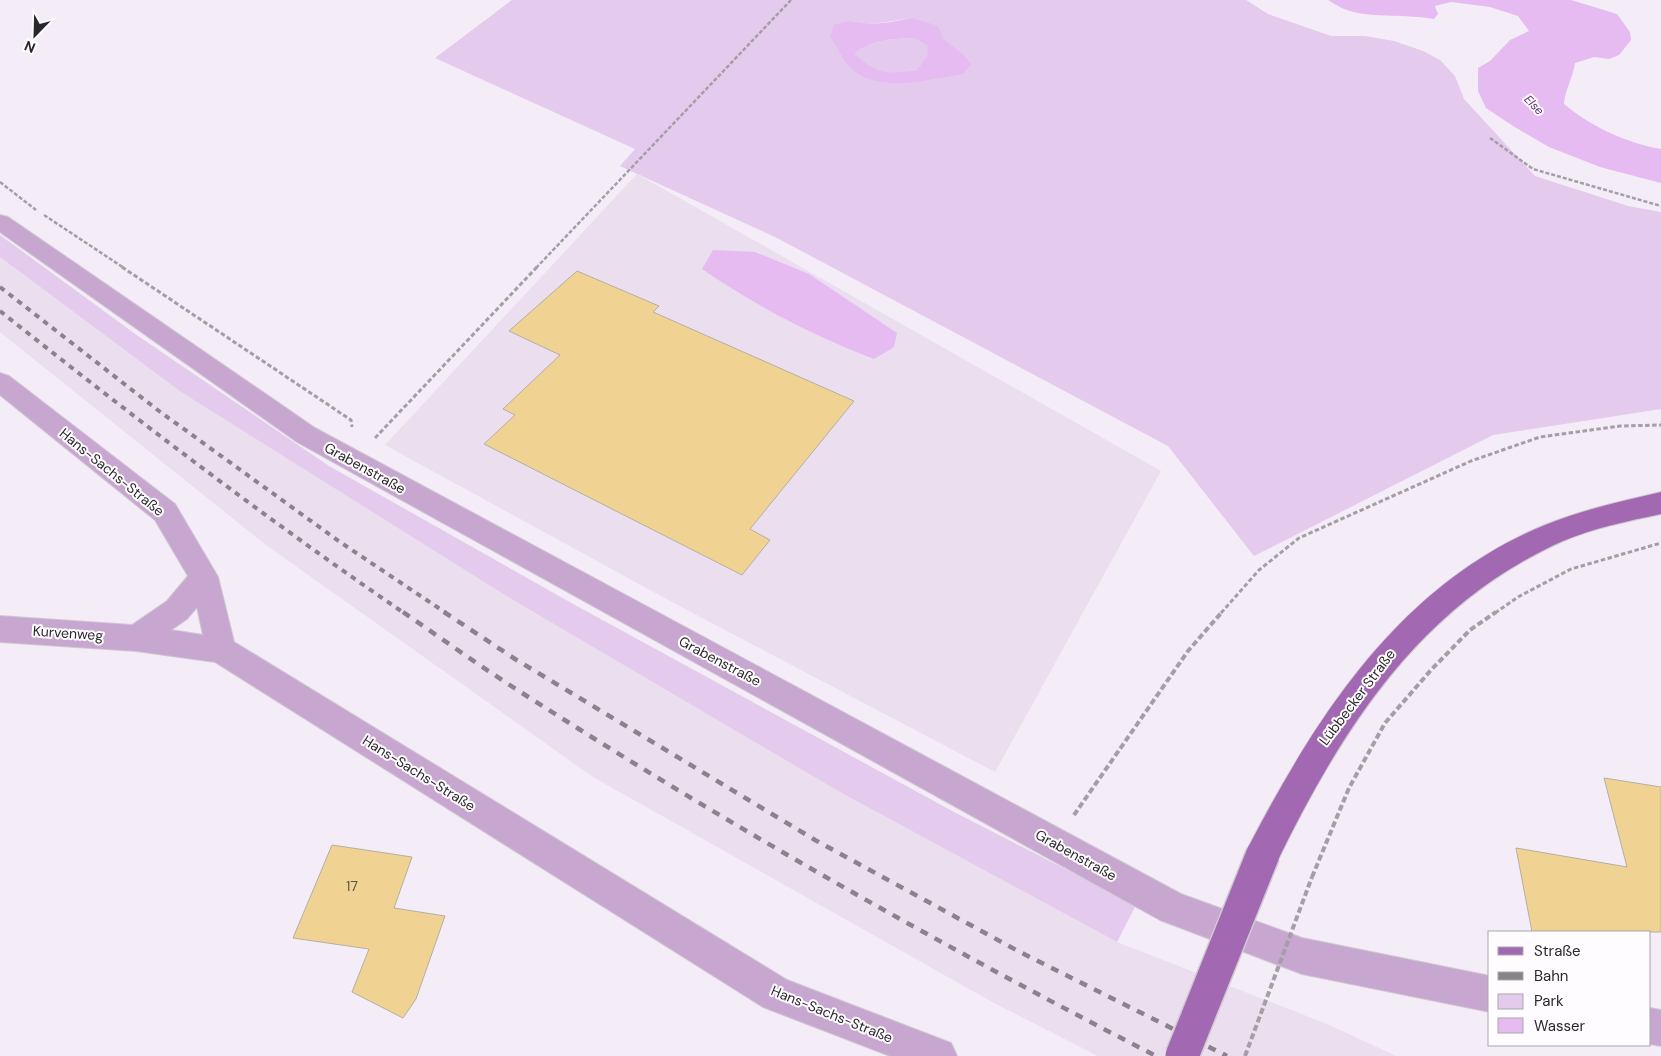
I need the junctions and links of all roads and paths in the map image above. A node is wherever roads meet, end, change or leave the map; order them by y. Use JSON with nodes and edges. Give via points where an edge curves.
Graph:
{"nodes":[{"id":1,"x":791,"y":0,"type":"edge"},
{"id":2,"x":1490,"y":138,"type":"dead end"},
{"id":3,"x":0,"y":182,"type":"edge"},
{"id":4,"x":1661,"y":206,"type":"edge"},
{"id":5,"x":0,"y":222,"type":"edge"},
{"id":6,"x":0,"y":382,"type":"edge"},
{"id":7,"x":1661,"y":425,"type":"edge"},
{"id":8,"x":353,"y":462,"type":"junction"},
{"id":9,"x":1661,"y":503,"type":"edge"},
{"id":10,"x":1661,"y":544,"type":"edge"},
{"id":11,"x":204,"y":577,"type":"junction"},
{"id":12,"x":0,"y":628,"type":"edge"},
{"id":13,"x":136,"y":638,"type":"junction"},
{"id":14,"x":221,"y":650,"type":"junction"},
{"id":15,"x":1055,"y":842,"type":"junction"},
{"id":16,"x":1488,"y":994,"type":"edge"},
{"id":17,"x":938,"y":1056,"type":"edge"},
{"id":18,"x":1182,"y":1056,"type":"edge"},
{"id":19,"x":1245,"y":1056,"type":"edge"}],
"edges":[{"from":1,"to":8,"type":"path"},
{"from":2,"to":4,"type":"path","via":[[1533,170]]},
{"from":3,"to":8,"type":"path","via":[[36,210],[351,420]]},
{"from":5,"to":8,"type":"street","name":"Grabenstraße","via":[[306,436]]},
{"from":6,"to":11,"type":"street","name":"Hans-Sachs-Straße","via":[[164,512]]},
{"from":7,"to":15,"type":"path","via":[[1620,426],[1540,437],[1471,460],[1299,538],[1259,570],[1188,651]]},
{"from":8,"to":15,"type":"street","name":"Grabenstraße"},
{"from":9,"to":18,"type":"main road","name":"Lübbecker Straße","bridge":true,"via":[[1617,512],[1551,534],[1510,554],[1472,577],[1396,644],[1336,720],[1286,804]]},
{"from":10,"to":19,"type":"path","bridge":true,"via":[[1571,569],[1518,597],[1470,630],[1385,723],[1349,788]]},
{"from":11,"to":13,"type":"street","via":[[177,610]]},
{"from":11,"to":14,"type":"street","name":"Hans-Sachs-Straße"},
{"from":12,"to":13,"type":"street","name":"Kurvenweg"},
{"from":13,"to":14,"type":"street","name":"Kurvenweg"},
{"from":14,"to":17,"type":"street","name":"Hans-Sachs-Straße","via":[[776,994]]},
{"from":15,"to":16,"type":"street","name":"Grabenstraße","via":[[1172,908],[1302,956]]}]}
